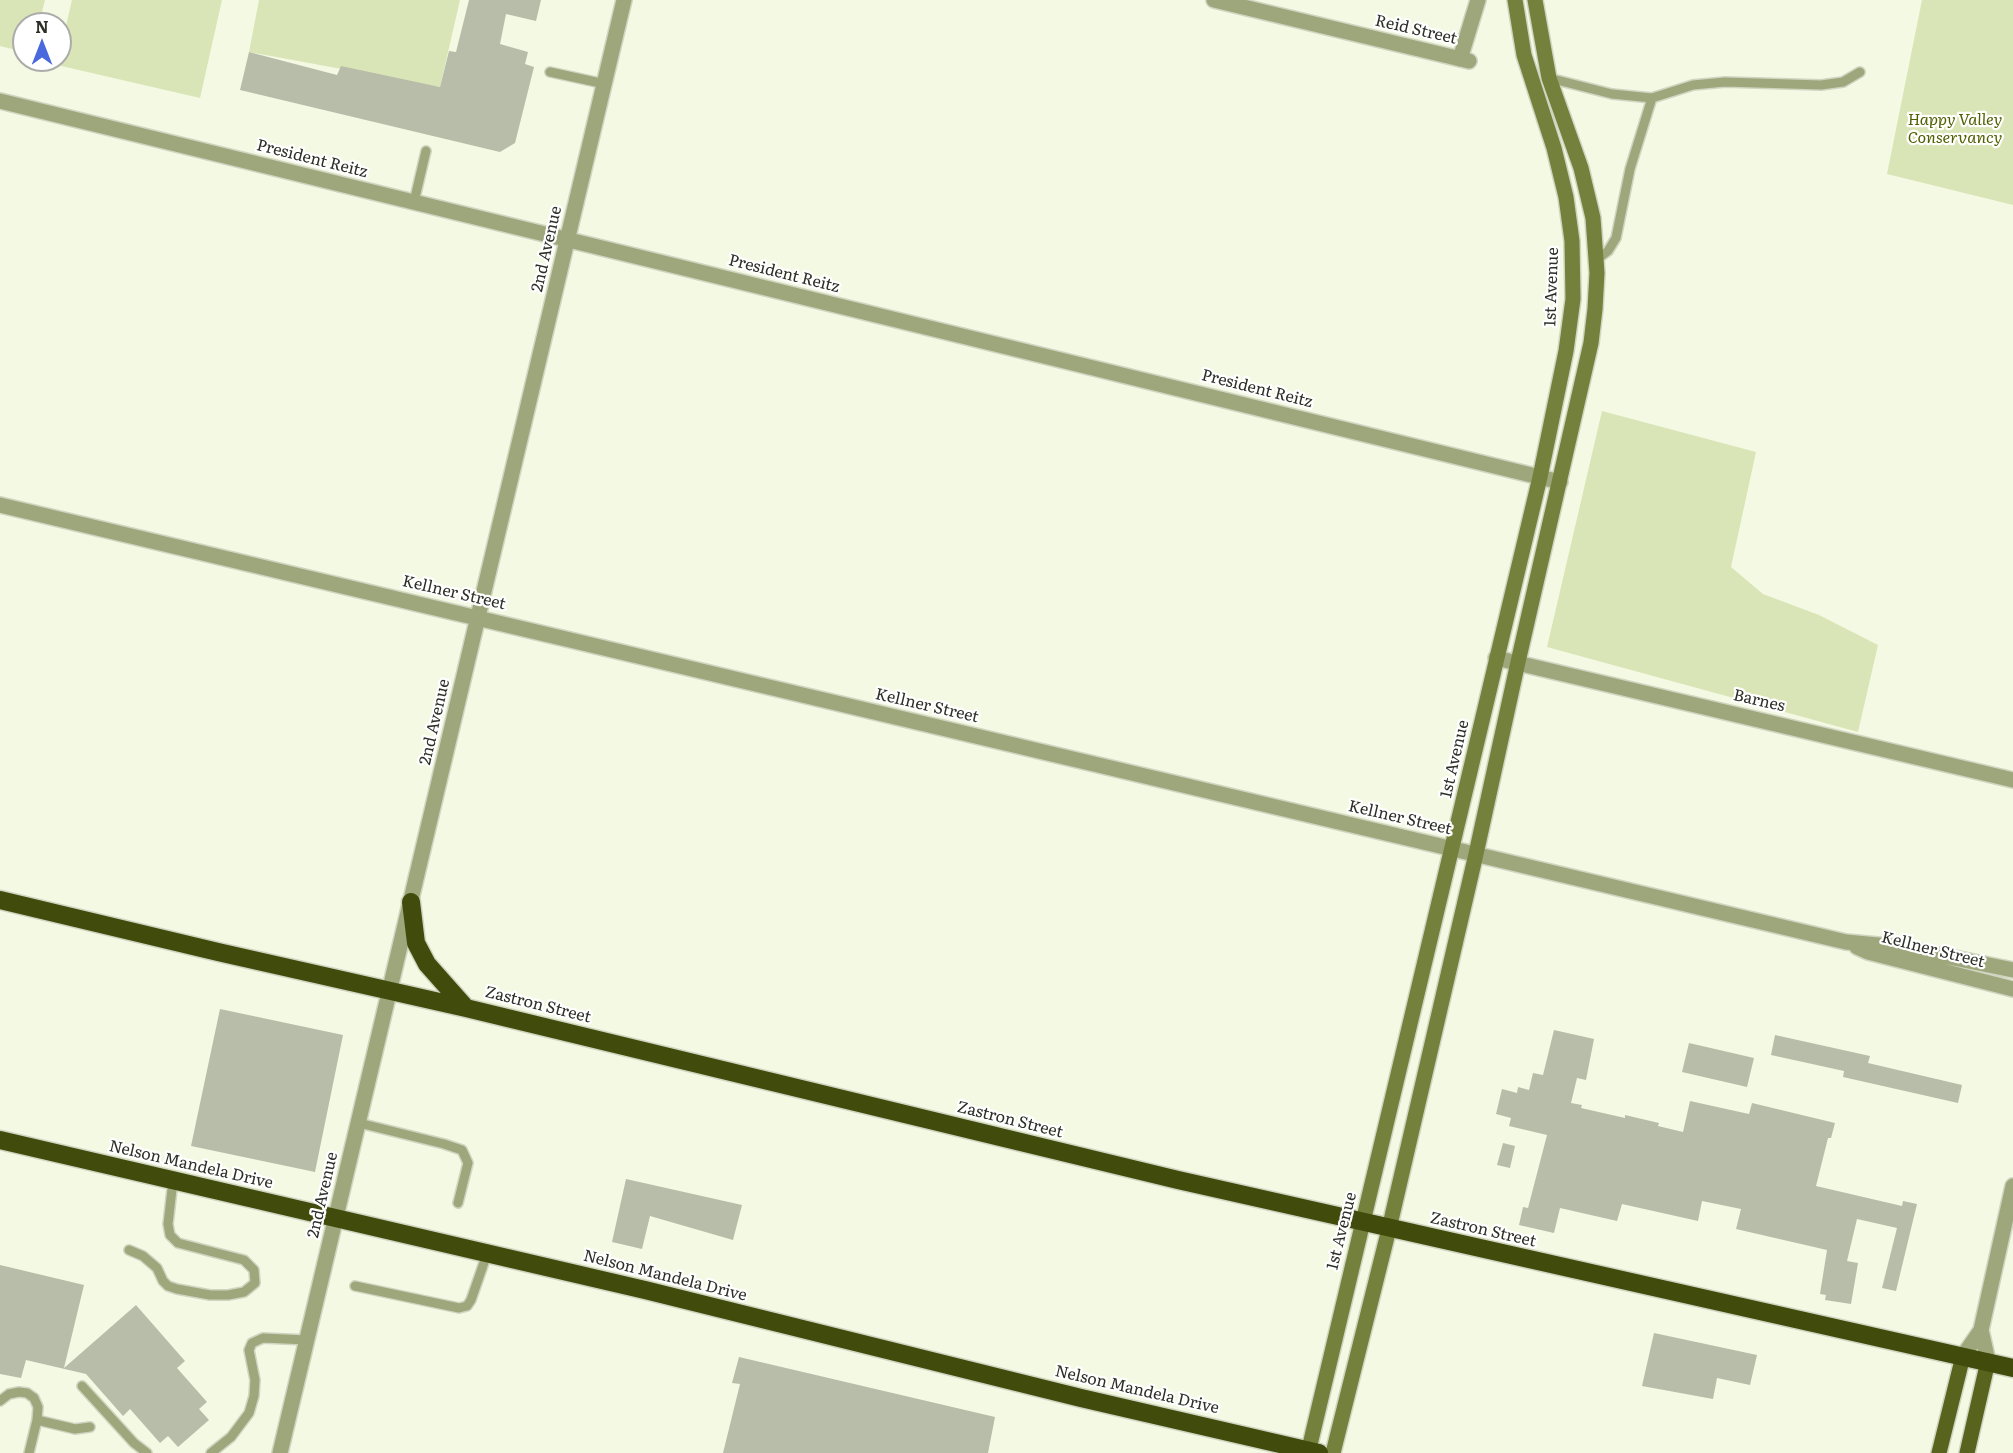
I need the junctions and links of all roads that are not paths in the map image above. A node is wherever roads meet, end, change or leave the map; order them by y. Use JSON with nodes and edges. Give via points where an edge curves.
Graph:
{"nodes":[{"id":1,"x":624,"y":0,"type":"edge"},
{"id":2,"x":1214,"y":0,"type":"edge"},
{"id":3,"x":1478,"y":0,"type":"edge"},
{"id":4,"x":1515,"y":0,"type":"edge"},
{"id":5,"x":1535,"y":0,"type":"edge"},
{"id":6,"x":550,"y":72,"type":"dead end"},
{"id":7,"x":1860,"y":72,"type":"dead end"},
{"id":8,"x":1549,"y":78,"type":"junction"},
{"id":9,"x":605,"y":84,"type":"junction"},
{"id":10,"x":1652,"y":99,"type":"junction"},
{"id":11,"x":0,"y":101,"type":"edge"},
{"id":12,"x":426,"y":151,"type":"dead end"},
{"id":13,"x":414,"y":202,"type":"junction"},
{"id":14,"x":568,"y":239,"type":"junction"},
{"id":15,"x":1597,"y":267,"type":"junction"},
{"id":16,"x":1572,"y":273,"type":"junction"},
{"id":17,"x":1540,"y":477,"type":"junction"},
{"id":18,"x":1560,"y":482,"type":"junction"},
{"id":19,"x":0,"y":505,"type":"edge"},
{"id":20,"x":478,"y":618,"type":"junction"},
{"id":21,"x":1496,"y":658,"type":"junction"},
{"id":22,"x":1518,"y":662,"type":"junction"},
{"id":23,"x":2013,"y":780,"type":"edge"},
{"id":24,"x":1453,"y":849,"type":"junction"},
{"id":25,"x":1476,"y":854,"type":"junction"},
{"id":26,"x":0,"y":900,"type":"edge"},
{"id":27,"x":411,"y":902,"type":"junction"},
{"id":28,"x":1846,"y":942,"type":"junction"},
{"id":29,"x":2013,"y":970,"type":"edge"},
{"id":30,"x":2013,"y":990,"type":"edge"},
{"id":31,"x":390,"y":991,"type":"junction"},
{"id":32,"x":466,"y":1008,"type":"junction"},
{"id":33,"x":358,"y":1122,"type":"junction"},
{"id":34,"x":0,"y":1140,"type":"edge"},
{"id":35,"x":173,"y":1181,"type":"junction"},
{"id":36,"x":2013,"y":1186,"type":"edge"},
{"id":37,"x":458,"y":1203,"type":"dead end"},
{"id":38,"x":336,"y":1219,"type":"junction"},
{"id":39,"x":1362,"y":1222,"type":"junction"},
{"id":40,"x":1389,"y":1229,"type":"junction"},
{"id":41,"x":129,"y":1250,"type":"dead end"},
{"id":42,"x":487,"y":1254,"type":"junction"},
{"id":43,"x":355,"y":1286,"type":"dead end"},
{"id":44,"x":1981,"y":1330,"type":"junction"},
{"id":45,"x":307,"y":1340,"type":"junction"},
{"id":46,"x":1963,"y":1356,"type":"junction"},
{"id":47,"x":1988,"y":1361,"type":"junction"},
{"id":48,"x":2013,"y":1368,"type":"edge"},
{"id":49,"x":82,"y":1386,"type":"dead end"},
{"id":50,"x":0,"y":1401,"type":"edge"},
{"id":51,"x":37,"y":1420,"type":"junction"},
{"id":52,"x":90,"y":1427,"type":"dead end"},
{"id":53,"x":1312,"y":1452,"type":"edge"},
{"id":54,"x":29,"y":1453,"type":"edge"},
{"id":55,"x":147,"y":1453,"type":"edge"},
{"id":56,"x":211,"y":1453,"type":"edge"},
{"id":57,"x":280,"y":1453,"type":"edge"},
{"id":58,"x":1333,"y":1453,"type":"edge"},
{"id":59,"x":1939,"y":1453,"type":"edge"},
{"id":60,"x":1967,"y":1453,"type":"edge"}],
"edges":[{"from":1,"to":9,"type":"street","name":"2nd Avenue"},
{"from":2,"to":3,"type":"street","name":"Reid Street","via":[[1464,60]]},
{"from":4,"to":16,"type":"street","name":"1st Avenue","via":[[1528,70],[1566,197]]},
{"from":5,"to":8,"type":"street"},
{"from":6,"to":9,"type":"lane"},
{"from":7,"to":10,"type":"lane","via":[[1843,82],[1821,85],[1693,85]]},
{"from":8,"to":10,"type":"lane","via":[[1612,94]]},
{"from":8,"to":15,"type":"street","via":[[1581,168],[1593,218]]},
{"from":9,"to":14,"type":"street","name":"2nd Avenue"},
{"from":10,"to":15,"type":"lane","via":[[1630,169],[1616,238]]},
{"from":11,"to":13,"type":"street","name":"President Reitz"},
{"from":12,"to":13,"type":"lane"},
{"from":13,"to":14,"type":"street","name":"President Reitz"},
{"from":14,"to":17,"type":"street","name":"President Reitz"},
{"from":14,"to":20,"type":"street","name":"2nd Avenue"},
{"from":15,"to":16,"type":"street"},
{"from":15,"to":18,"type":"street","via":[[1591,343]]},
{"from":16,"to":17,"type":"street","name":"1st Avenue","via":[[1566,351]]},
{"from":17,"to":18,"type":"street","name":"President Reitz"},
{"from":17,"to":21,"type":"street","name":"1st Avenue"},
{"from":18,"to":22,"type":"street"},
{"from":19,"to":20,"type":"street","name":"Kellner Street"},
{"from":20,"to":24,"type":"street","name":"Kellner Street"},
{"from":20,"to":27,"type":"street","name":"2nd Avenue"},
{"from":21,"to":22,"type":"street","name":"Barnes"},
{"from":21,"to":24,"type":"street","name":"1st Avenue"},
{"from":22,"to":23,"type":"street","name":"Barnes"},
{"from":22,"to":25,"type":"street"},
{"from":24,"to":25,"type":"street","name":"Kellner Street"},
{"from":24,"to":39,"type":"street","name":"1st Avenue"},
{"from":25,"to":28,"type":"street","name":"Kellner Street"},
{"from":25,"to":40,"type":"street"},
{"from":26,"to":31,"type":"highway","name":"Zastron Street"},
{"from":27,"to":31,"type":"street","name":"2nd Avenue"},
{"from":27,"to":32,"type":"highway","via":[[417,943],[427,964]]},
{"from":28,"to":29,"type":"street","name":"Kellner Street","via":[[1889,945]]},
{"from":28,"to":30,"type":"street","name":"Kellner Street","via":[[1868,952]]},
{"from":31,"to":32,"type":"highway","name":"Zastron Street"},
{"from":31,"to":33,"type":"street","name":"2nd Avenue"},
{"from":32,"to":39,"type":"highway","name":"Zastron Street"},
{"from":33,"to":37,"type":"lane","via":[[462,1150],[468,1163]]},
{"from":33,"to":38,"type":"street","name":"2nd Avenue"},
{"from":34,"to":35,"type":"highway","name":"Nelson Mandela Drive"},
{"from":35,"to":38,"type":"highway","name":"Nelson Mandela Drive"},
{"from":35,"to":41,"type":"lane","via":[[170,1235],[178,1243],[244,1260],[254,1270],[255,1283],[244,1292],[228,1295],[177,1289],[168,1286],[157,1268],[143,1256]]},
{"from":36,"to":44,"type":"street"},
{"from":38,"to":42,"type":"highway","name":"Nelson Mandela Drive"},
{"from":38,"to":45,"type":"street","name":"2nd Avenue"},
{"from":39,"to":40,"type":"highway","name":"Zastron Street"},
{"from":39,"to":53,"type":"street","name":"1st Avenue"},
{"from":40,"to":46,"type":"highway","name":"Zastron Street"},
{"from":40,"to":58,"type":"street"},
{"from":42,"to":43,"type":"lane","via":[[471,1300],[459,1308]]},
{"from":42,"to":53,"type":"highway","name":"Nelson Mandela Drive"},
{"from":44,"to":46,"type":"street"},
{"from":44,"to":47,"type":"street"},
{"from":45,"to":56,"type":"lane","via":[[263,1338],[252,1343],[249,1350],[255,1380],[249,1413],[231,1437]]},
{"from":45,"to":57,"type":"street","name":"2nd Avenue"},
{"from":46,"to":47,"type":"highway","name":"Zastron Street"},
{"from":46,"to":59,"type":"main road"},
{"from":47,"to":48,"type":"highway","name":"Zastron Street"},
{"from":47,"to":60,"type":"main road"},
{"from":49,"to":55,"type":"lane"},
{"from":50,"to":51,"type":"lane","via":[[9,1394],[27,1393],[38,1407]]},
{"from":51,"to":52,"type":"lane","via":[[75,1429]]},
{"from":51,"to":54,"type":"lane"}]}
